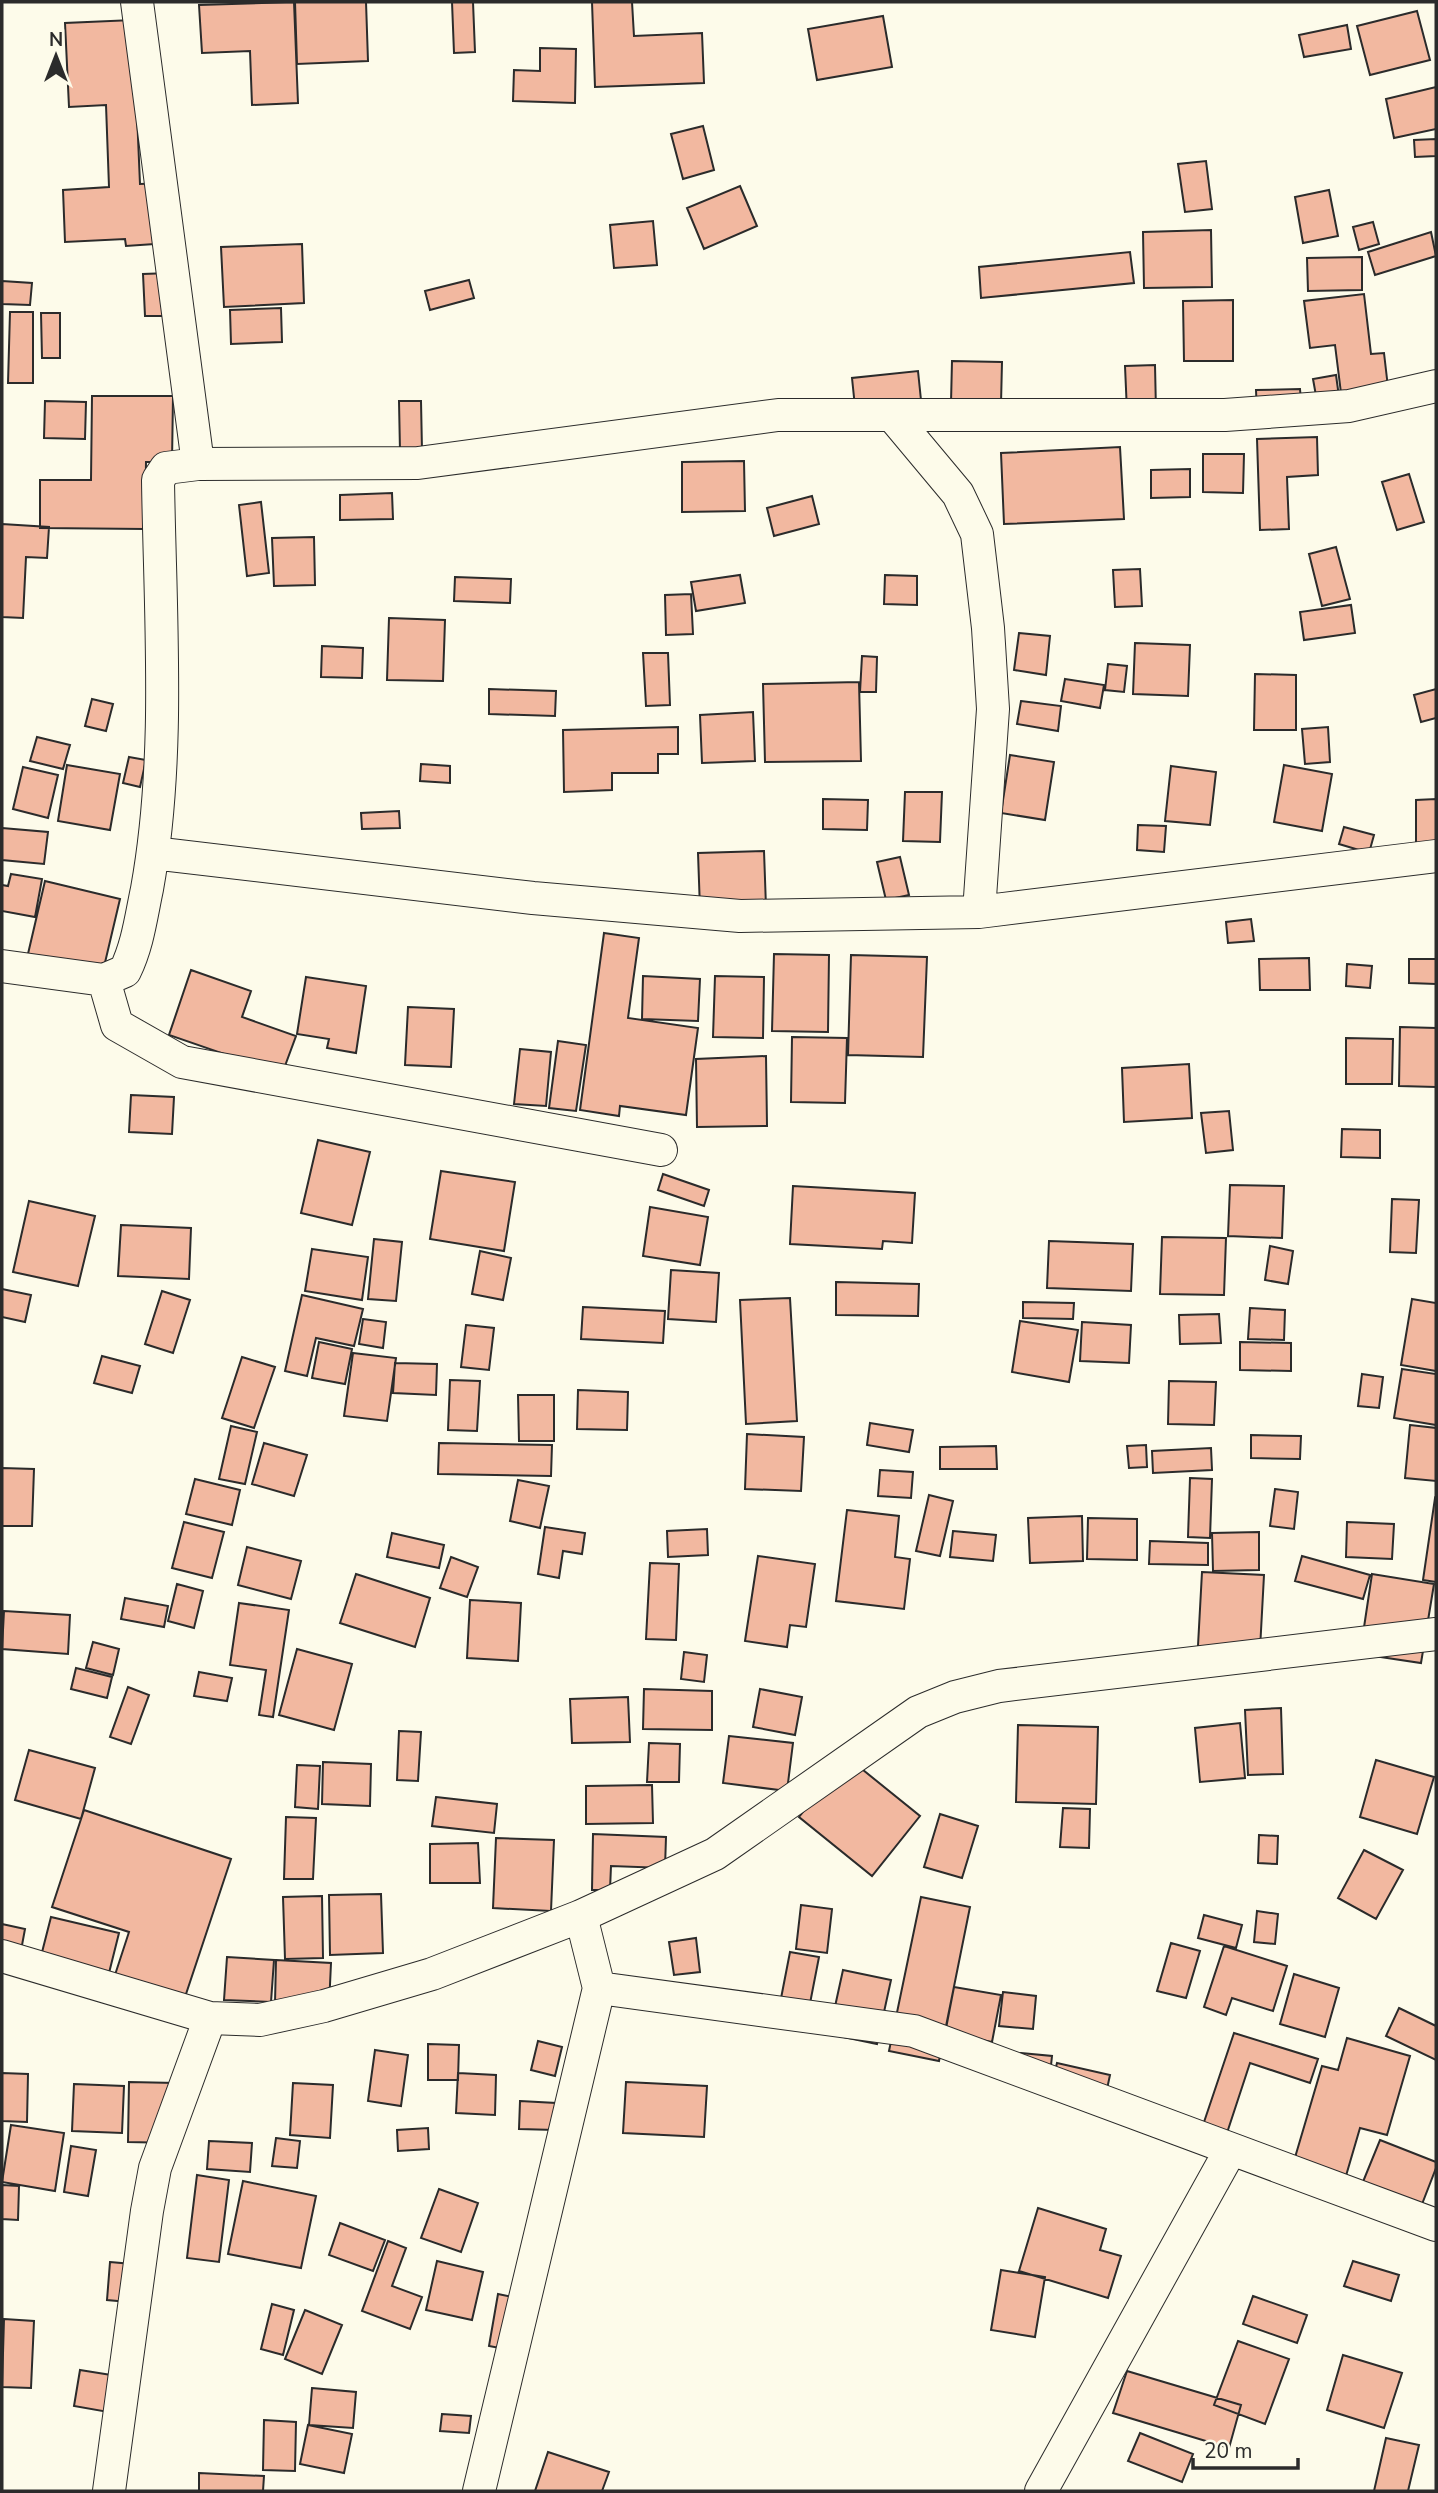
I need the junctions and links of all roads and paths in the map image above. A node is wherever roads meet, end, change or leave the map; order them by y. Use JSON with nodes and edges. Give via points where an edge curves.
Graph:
{"nodes":[{"id":1,"x":137,"y":2,"type":"edge"},
{"id":2,"x":1436,"y":386,"type":"edge"},
{"id":3,"x":892,"y":415,"type":"junction"},
{"id":4,"x":198,"y":464,"type":"junction"},
{"id":5,"x":153,"y":853,"type":"junction"},
{"id":6,"x":1436,"y":856,"type":"edge"},
{"id":7,"x":979,"y":912,"type":"junction"},
{"id":8,"x":2,"y":966,"type":"edge"},
{"id":9,"x":104,"y":980,"type":"junction"},
{"id":10,"x":661,"y":1150,"type":"dead end"},
{"id":11,"x":1436,"y":1634,"type":"edge"},
{"id":12,"x":581,"y":1916,"type":"junction"},
{"id":13,"x":2,"y":1956,"type":"edge"},
{"id":14,"x":599,"y":1988,"type":"junction"},
{"id":15,"x":210,"y":2018,"type":"junction"},
{"id":16,"x":1231,"y":2149,"type":"junction"},
{"id":17,"x":1436,"y":2225,"type":"edge"},
{"id":18,"x":109,"y":2491,"type":"edge"},
{"id":19,"x":479,"y":2491,"type":"edge"},
{"id":20,"x":1041,"y":2491,"type":"edge"}],
"edges":[{"from":1,"to":4,"type":"street"},
{"from":2,"to":3,"type":"street","via":[[1349,406],[1225,415]]},
{"from":3,"to":4,"type":"street","via":[[778,415],[418,463]]},
{"from":3,"to":7,"type":"street","via":[[958,494],[977,534],[993,709]]},
{"from":4,"to":5,"type":"street","via":[[166,468],[158,480],[161,741]]},
{"from":5,"to":7,"type":"street","via":[[533,898],[740,916]]},
{"from":5,"to":9,"type":"street","via":[[136,948],[125,971]]},
{"from":6,"to":7,"type":"street"},
{"from":8,"to":9,"type":"street"},
{"from":9,"to":10,"type":"street","via":[[117,1025],[182,1062]]},
{"from":11,"to":12,"type":"street","via":[[999,1686],[955,1697],[918,1712],[715,1854]]},
{"from":12,"to":14,"type":"street"},
{"from":12,"to":15,"type":"street","via":[[432,1974],[324,2006],[260,2020]]},
{"from":13,"to":15,"type":"street"},
{"from":14,"to":16,"type":"street","via":[[914,2031]]},
{"from":14,"to":19,"type":"street"},
{"from":15,"to":18,"type":"street","via":[[155,2168]]},
{"from":16,"to":17,"type":"street"},
{"from":16,"to":20,"type":"street"}]}
